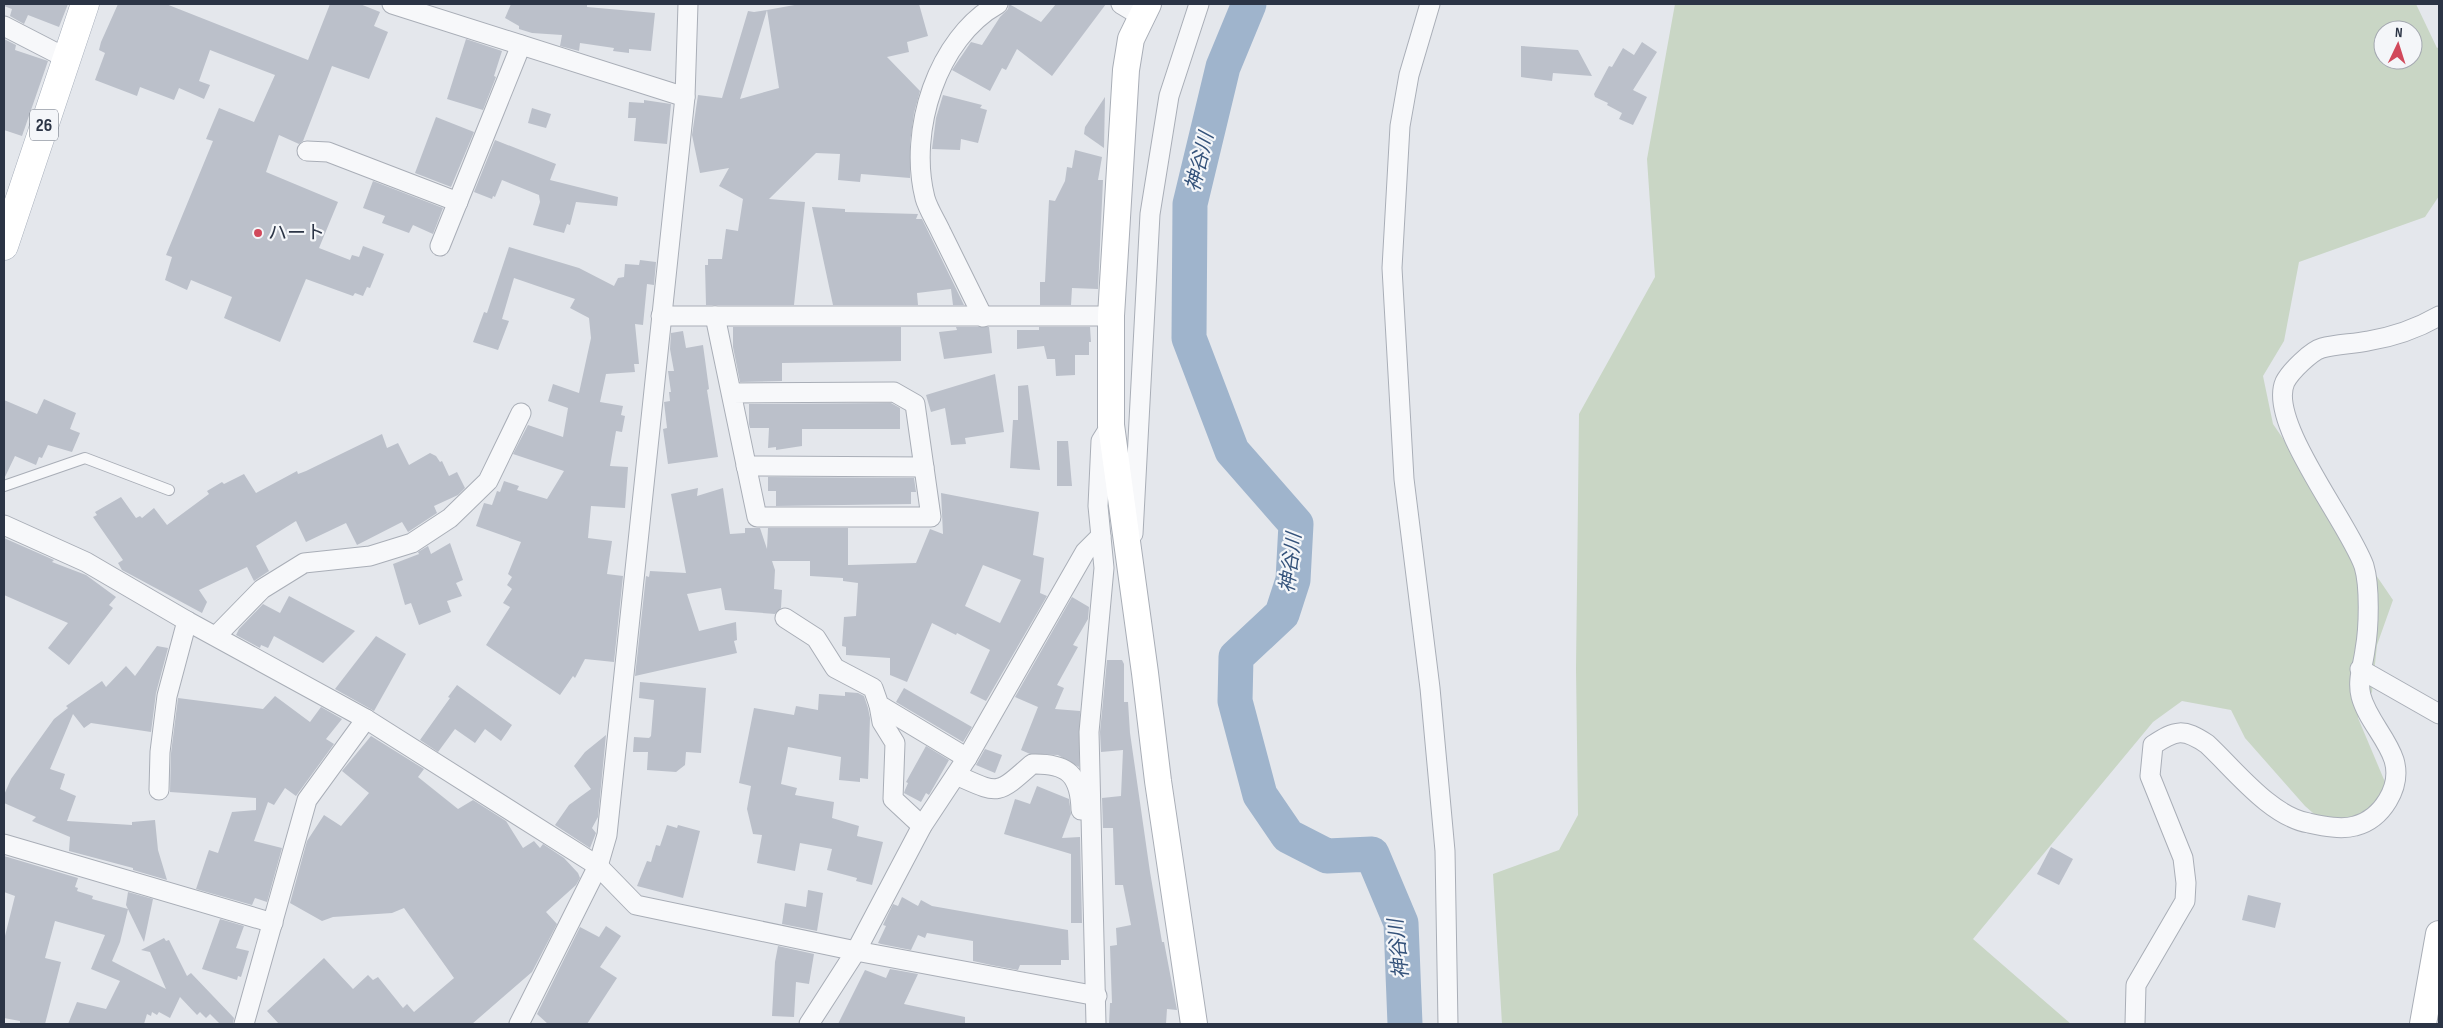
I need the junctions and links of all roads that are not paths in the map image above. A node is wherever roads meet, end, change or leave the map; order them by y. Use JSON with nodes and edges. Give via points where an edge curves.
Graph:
{"nodes":[{"id":1,"x":85,"y":4,"type":"edge"},
{"id":2,"x":392,"y":4,"type":"edge"},
{"id":3,"x":688,"y":4,"type":"edge"},
{"id":4,"x":998,"y":4,"type":"edge"},
{"id":5,"x":1199,"y":4,"type":"edge"},
{"id":6,"x":1430,"y":4,"type":"edge"},
{"id":7,"x":1137,"y":8,"type":"edge"},
{"id":8,"x":4,"y":26,"type":"edge"},
{"id":9,"x":521,"y":45,"type":"junction"},
{"id":10,"x":66,"y":58,"type":"junction"},
{"id":11,"x":684,"y":97,"type":"junction"},
{"id":12,"x":307,"y":151,"type":"dead end"},
{"id":13,"x":458,"y":202,"type":"junction"},
{"id":14,"x":4,"y":246,"type":"edge"},
{"id":15,"x":440,"y":246,"type":"dead end"},
{"id":16,"x":661,"y":316,"type":"junction"},
{"id":17,"x":715,"y":316,"type":"junction"},
{"id":18,"x":1110,"y":316,"type":"junction"},
{"id":19,"x":2439,"y":316,"type":"edge"},
{"id":20,"x":983,"y":317,"type":"junction"},
{"id":21,"x":731,"y":393,"type":"junction"},
{"id":22,"x":521,"y":413,"type":"dead end"},
{"id":23,"x":1111,"y":425,"type":"junction"},
{"id":24,"x":746,"y":466,"type":"junction"},
{"id":25,"x":924,"y":467,"type":"junction"},
{"id":26,"x":4,"y":486,"type":"edge"},
{"id":27,"x":169,"y":490,"type":"dead end"},
{"id":28,"x":4,"y":525,"type":"edge"},
{"id":29,"x":1101,"y":536,"type":"junction"},
{"id":30,"x":1127,"y":540,"type":"junction"},
{"id":31,"x":785,"y":618,"type":"dead end"},
{"id":32,"x":187,"y":621,"type":"junction"},
{"id":33,"x":216,"y":636,"type":"junction"},
{"id":34,"x":2360,"y":669,"type":"junction"},
{"id":35,"x":879,"y":705,"type":"junction"},
{"id":36,"x":2439,"y":714,"type":"edge"},
{"id":37,"x":366,"y":719,"type":"junction"},
{"id":38,"x":967,"y":758,"type":"junction"},
{"id":39,"x":956,"y":774,"type":"junction"},
{"id":40,"x":159,"y":790,"type":"dead end"},
{"id":41,"x":1092,"y":820,"type":"junction"},
{"id":42,"x":922,"y":826,"type":"junction"},
{"id":43,"x":4,"y":844,"type":"edge"},
{"id":44,"x":598,"y":866,"type":"junction"},
{"id":45,"x":273,"y":923,"type":"junction"},
{"id":46,"x":2439,"y":934,"type":"edge"},
{"id":47,"x":856,"y":951,"type":"junction"},
{"id":48,"x":1097,"y":996,"type":"junction"},
{"id":49,"x":244,"y":1024,"type":"edge"},
{"id":50,"x":518,"y":1024,"type":"edge"},
{"id":51,"x":810,"y":1024,"type":"edge"},
{"id":52,"x":1096,"y":1024,"type":"edge"},
{"id":53,"x":1194,"y":1024,"type":"edge"},
{"id":54,"x":1448,"y":1024,"type":"edge"},
{"id":55,"x":2135,"y":1024,"type":"edge"},
{"id":56,"x":2423,"y":1024,"type":"edge"}],
"edges":[{"from":1,"to":10,"type":"main road","number":"26"},
{"from":2,"to":9,"type":"street"},
{"from":3,"to":11,"type":"street"},
{"from":4,"to":20,"type":"street","via":[[958,38],[935,76],[920,152],[925,198]]},
{"from":5,"to":30,"type":"street","via":[[1169,96],[1150,214],[1135,532]]},
{"from":6,"to":54,"type":"street","via":[[1409,75],[1400,126],[1392,268],[1404,479],[1430,688],[1445,850]]},
{"from":7,"to":18,"type":"street","via":[[1126,70]]},
{"from":8,"to":10,"type":"street"},
{"from":9,"to":11,"type":"street"},
{"from":9,"to":13,"type":"street"},
{"from":10,"to":14,"type":"main road","number":"26"},
{"from":11,"to":16,"type":"street"},
{"from":12,"to":13,"type":"street","via":[[328,152]]},
{"from":13,"to":15,"type":"street"},
{"from":16,"to":17,"type":"street"},
{"from":16,"to":44,"type":"street","via":[[607,835]]},
{"from":17,"to":20,"type":"street"},
{"from":17,"to":21,"type":"street"},
{"from":18,"to":20,"type":"street"},
{"from":18,"to":23,"type":"street"},
{"from":19,"to":34,"type":"street","via":[[2420,326],[2371,341],[2320,348],[2297,366],[2284,384],[2284,414],[2301,454],[2344,524],[2364,567],[2366,650]]},
{"from":21,"to":24,"type":"street"},
{"from":21,"to":25,"type":"street","via":[[894,392],[915,404]]},
{"from":22,"to":33,"type":"street","via":[[488,481],[450,518],[412,543],[387,551],[370,556],[304,563],[262,589]]},
{"from":23,"to":29,"type":"street","via":[[1101,441],[1098,506]]},
{"from":23,"to":30,"type":"street"},
{"from":24,"to":25,"type":"street"},
{"from":24,"to":25,"type":"street","via":[[757,517],[931,516]]},
{"from":26,"to":27,"type":"lane","via":[[86,458]]},
{"from":28,"to":32,"type":"street","via":[[86,562]]},
{"from":29,"to":38,"type":"street","via":[[1085,552]]},
{"from":29,"to":41,"type":"street","via":[[1104,568],[1102,611],[1089,732]]},
{"from":30,"to":53,"type":"street"},
{"from":31,"to":35,"type":"street","via":[[816,638],[834,668],[873,688]]},
{"from":32,"to":33,"type":"street"},
{"from":32,"to":40,"type":"street","via":[[167,696]]},
{"from":33,"to":37,"type":"street"},
{"from":34,"to":36,"type":"street"},
{"from":34,"to":55,"type":"street","via":[[2365,708],[2394,760],[2394,786],[2383,808],[2366,822],[2344,828],[2290,818],[2195,736],[2182,732],[2170,734],[2153,745],[2150,776],[2183,858],[2185,901],[2136,985]]},
{"from":35,"to":38,"type":"street"},
{"from":35,"to":42,"type":"street","via":[[882,722],[895,743],[893,799]]},
{"from":37,"to":44,"type":"street"},
{"from":37,"to":45,"type":"street","via":[[306,800]]},
{"from":38,"to":39,"type":"street"},
{"from":39,"to":41,"type":"street","via":[[989,790],[1007,786],[1032,764],[1049,763],[1069,772],[1080,790],[1082,819]]},
{"from":39,"to":42,"type":"street"},
{"from":41,"to":48,"type":"street"},
{"from":42,"to":47,"type":"street"},
{"from":43,"to":45,"type":"street"},
{"from":44,"to":47,"type":"street","via":[[636,905]]},
{"from":44,"to":50,"type":"street"},
{"from":45,"to":49,"type":"street"},
{"from":46,"to":56,"type":"street"},
{"from":47,"to":48,"type":"street"},
{"from":47,"to":51,"type":"street"},
{"from":48,"to":52,"type":"street"}]}
